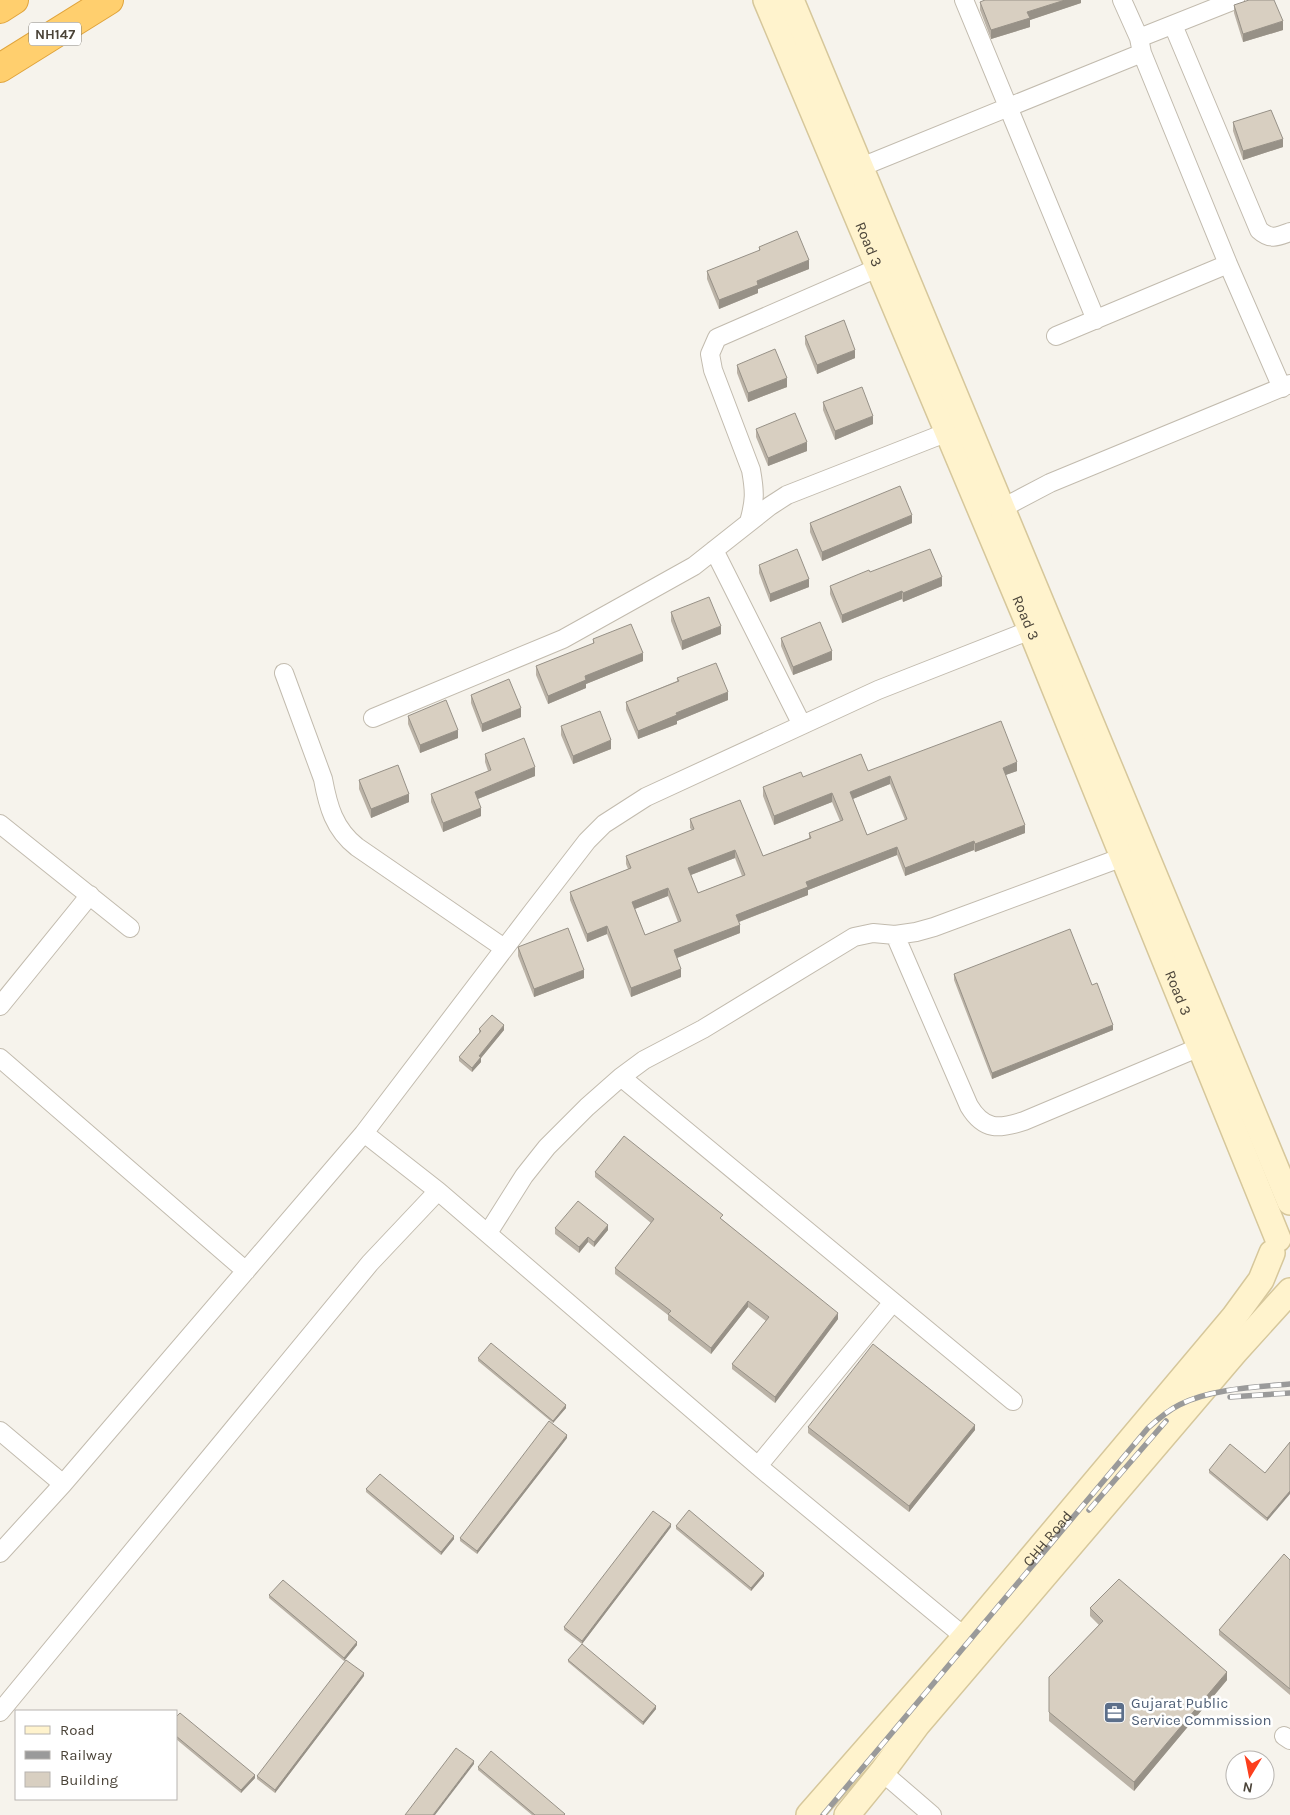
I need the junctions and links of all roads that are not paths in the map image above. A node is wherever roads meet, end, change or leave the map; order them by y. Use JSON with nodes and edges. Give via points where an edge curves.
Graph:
{"nodes":[{"id":1,"x":14,"y":0,"type":"edge"},
{"id":2,"x":109,"y":0,"type":"edge"},
{"id":3,"x":766,"y":0,"type":"edge"},
{"id":4,"x":791,"y":0,"type":"edge"},
{"id":5,"x":964,"y":0,"type":"edge"},
{"id":6,"x":1122,"y":0,"type":"edge"},
{"id":7,"x":1235,"y":0,"type":"edge"},
{"id":8,"x":0,"y":9,"type":"edge"},
{"id":9,"x":1174,"y":25,"type":"junction"},
{"id":10,"x":1140,"y":46,"type":"junction"},
{"id":11,"x":0,"y":68,"type":"edge"},
{"id":12,"x":1009,"y":108,"type":"junction"},
{"id":13,"x":861,"y":167,"type":"junction"},
{"id":14,"x":1290,"y":232,"type":"edge"},
{"id":15,"x":889,"y":263,"type":"junction"},
{"id":16,"x":1228,"y":264,"type":"junction"},
{"id":17,"x":1096,"y":320,"type":"junction"},
{"id":18,"x":1056,"y":336,"type":"dead end"},
{"id":19,"x":1286,"y":386,"type":"edge"},
{"id":20,"x":948,"y":432,"type":"junction"},
{"id":21,"x":994,"y":513,"type":"junction"},
{"id":22,"x":749,"y":522,"type":"junction"},
{"id":23,"x":714,"y":550,"type":"junction"},
{"id":24,"x":1041,"y":626,"type":"junction"},
{"id":25,"x":284,"y":673,"type":"dead end"},
{"id":26,"x":373,"y":718,"type":"dead end"},
{"id":27,"x":802,"y":725,"type":"junction"},
{"id":28,"x":0,"y":824,"type":"edge"},
{"id":29,"x":1123,"y":857,"type":"junction"},
{"id":30,"x":90,"y":896,"type":"junction"},
{"id":31,"x":130,"y":928,"type":"dead end"},
{"id":32,"x":895,"y":935,"type":"junction"},
{"id":33,"x":504,"y":948,"type":"junction"},
{"id":34,"x":0,"y":1006,"type":"edge"},
{"id":35,"x":1200,"y":1047,"type":"junction"},
{"id":36,"x":0,"y":1058,"type":"edge"},
{"id":37,"x":621,"y":1077,"type":"junction"},
{"id":38,"x":364,"y":1133,"type":"junction"},
{"id":39,"x":438,"y":1191,"type":"junction"},
{"id":40,"x":1290,"y":1202,"type":"edge"},
{"id":41,"x":488,"y":1233,"type":"junction"},
{"id":42,"x":1280,"y":1241,"type":"edge"},
{"id":43,"x":246,"y":1271,"type":"junction"},
{"id":44,"x":1290,"y":1279,"type":"edge"},
{"id":45,"x":1290,"y":1291,"type":"edge"},
{"id":46,"x":893,"y":1302,"type":"junction"},
{"id":47,"x":1013,"y":1401,"type":"dead end"},
{"id":48,"x":0,"y":1431,"type":"edge"},
{"id":49,"x":758,"y":1466,"type":"junction"},
{"id":50,"x":63,"y":1484,"type":"junction"},
{"id":51,"x":0,"y":1553,"type":"edge"},
{"id":52,"x":973,"y":1644,"type":"junction"},
{"id":53,"x":0,"y":1712,"type":"edge"},
{"id":54,"x":882,"y":1772,"type":"junction"},
{"id":55,"x":809,"y":1815,"type":"edge"},
{"id":56,"x":847,"y":1815,"type":"edge"},
{"id":57,"x":932,"y":1815,"type":"edge"}],
"edges":[{"from":1,"to":8,"type":"highway"},
{"from":2,"to":11,"type":"highway","number":"NH147"},
{"from":3,"to":15,"type":"street","name":"Road 3"},
{"from":4,"to":13,"type":"street","name":"Road 3"},
{"from":5,"to":12,"type":"street"},
{"from":6,"to":10,"type":"street"},
{"from":7,"to":9,"type":"street"},
{"from":9,"to":10,"type":"street"},
{"from":9,"to":14,"type":"street","via":[[1259,230],[1265,236],[1273,237]]},
{"from":10,"to":12,"type":"street"},
{"from":10,"to":16,"type":"street"},
{"from":12,"to":13,"type":"street"},
{"from":12,"to":17,"type":"street"},
{"from":13,"to":15,"type":"street","name":"Road 3"},
{"from":15,"to":20,"type":"street","name":"Road 3"},
{"from":15,"to":21,"type":"street","name":"Road 3"},
{"from":15,"to":22,"type":"street","via":[[717,338],[710,354],[712,370],[751,470],[754,487],[755,502]]},
{"from":16,"to":17,"type":"street"},
{"from":16,"to":19,"type":"street"},
{"from":17,"to":18,"type":"street"},
{"from":19,"to":21,"type":"street","via":[[1050,483]]},
{"from":20,"to":21,"type":"street","name":"Road 3"},
{"from":20,"to":22,"type":"street","via":[[787,495]]},
{"from":21,"to":24,"type":"street","name":"Road 3"},
{"from":22,"to":23,"type":"street"},
{"from":23,"to":26,"type":"street","via":[[677,577],[563,639]]},
{"from":23,"to":27,"type":"street"},
{"from":24,"to":27,"type":"street","via":[[878,690]]},
{"from":24,"to":29,"type":"street","name":"Road 3"},
{"from":24,"to":40,"type":"street","name":"Road 3"},
{"from":25,"to":33,"type":"street","via":[[323,778],[326,796],[346,839]]},
{"from":27,"to":33,"type":"street","via":[[646,797],[604,824],[587,841]]},
{"from":28,"to":30,"type":"street"},
{"from":29,"to":32,"type":"street","via":[[934,927]]},
{"from":29,"to":35,"type":"street","name":"Road 3"},
{"from":30,"to":31,"type":"street"},
{"from":30,"to":34,"type":"street"},
{"from":32,"to":35,"type":"street","via":[[968,1106],[976,1119],[989,1126],[1009,1126],[1024,1121]]},
{"from":32,"to":37,"type":"street","via":[[874,933],[854,937],[703,1029],[644,1060]]},
{"from":33,"to":38,"type":"street"},
{"from":35,"to":42,"type":"street","name":"Road 3"},
{"from":36,"to":43,"type":"street"},
{"from":37,"to":41,"type":"street","via":[[587,1106],[547,1148],[524,1176]]},
{"from":37,"to":46,"type":"street"},
{"from":38,"to":39,"type":"street"},
{"from":38,"to":43,"type":"street"},
{"from":39,"to":41,"type":"street"},
{"from":39,"to":53,"type":"street","via":[[370,1263]]},
{"from":41,"to":49,"type":"street"},
{"from":42,"to":44,"type":"street","name":"Road 3","via":[[1276,1268]]},
{"from":42,"to":52,"type":"street","name":"CHH Road","via":[[1260,1280],[1234,1317]]},
{"from":43,"to":50,"type":"street"},
{"from":45,"to":52,"type":"street"},
{"from":46,"to":47,"type":"street"},
{"from":46,"to":49,"type":"street"},
{"from":48,"to":50,"type":"street"},
{"from":49,"to":52,"type":"street"},
{"from":50,"to":51,"type":"street"},
{"from":52,"to":54,"type":"street"},
{"from":52,"to":55,"type":"street","name":"CHH Road"},
{"from":54,"to":56,"type":"street"},
{"from":54,"to":57,"type":"street"}]}
